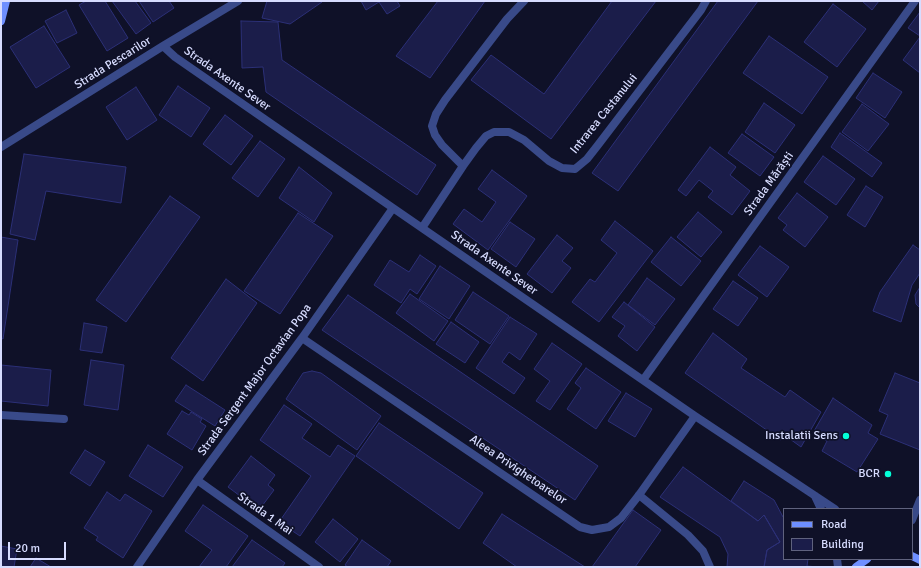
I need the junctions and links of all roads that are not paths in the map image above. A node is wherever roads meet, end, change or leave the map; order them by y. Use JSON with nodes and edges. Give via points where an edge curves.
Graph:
{"nodes":[{"id":1,"x":6,"y":1,"type":"edge"},
{"id":2,"x":238,"y":1,"type":"edge"},
{"id":3,"x":524,"y":1,"type":"edge"},
{"id":4,"x":706,"y":1,"type":"edge"},
{"id":5,"x":915,"y":1,"type":"edge"},
{"id":6,"x":1,"y":21,"type":"edge"},
{"id":7,"x":163,"y":46,"type":"junction"},
{"id":8,"x":1,"y":147,"type":"edge"},
{"id":9,"x":463,"y":166,"type":"junction"},
{"id":10,"x":392,"y":208,"type":"junction"},
{"id":11,"x":422,"y":228,"type":"junction"},
{"id":12,"x":302,"y":338,"type":"junction"},
{"id":13,"x":643,"y":380,"type":"junction"},
{"id":14,"x":1,"y":415,"type":"edge"},
{"id":15,"x":695,"y":416,"type":"junction"},
{"id":16,"x":64,"y":419,"type":"dead end"},
{"id":17,"x":197,"y":480,"type":"junction"},
{"id":18,"x":639,"y":495,"type":"junction"},
{"id":19,"x":814,"y":496,"type":"junction"},
{"id":20,"x":920,"y":500,"type":"edge"},
{"id":21,"x":820,"y":508,"type":"edge"},
{"id":22,"x":833,"y":508,"type":"edge"},
{"id":23,"x":913,"y":518,"type":"edge"},
{"id":24,"x":866,"y":560,"type":"edge"},
{"id":25,"x":137,"y":567,"type":"edge"},
{"id":26,"x":319,"y":567,"type":"edge"},
{"id":27,"x":710,"y":567,"type":"edge"},
{"id":28,"x":856,"y":567,"type":"edge"}],
"edges":[{"from":1,"to":6,"type":"street"},
{"from":2,"to":7,"type":"street","name":"Strada Pescarilor"},
{"from":3,"to":9,"type":"street","via":[[507,19],[436,114],[432,126],[435,135]]},
{"from":4,"to":9,"type":"street","name":"Intrarea Castanului","via":[[590,154],[575,169],[562,168],[549,161],[510,132],[494,132],[486,136]]},
{"from":5,"to":13,"type":"street","name":"Strada Mărăști"},
{"from":7,"to":8,"type":"street","name":"Strada Pescarilor"},
{"from":7,"to":10,"type":"street","name":"Strada Axente Sever","via":[[175,57]]},
{"from":9,"to":11,"type":"street","name":"Intrarea Castanului"},
{"from":10,"to":11,"type":"street","name":"Strada Axente Sever"},
{"from":10,"to":12,"type":"street","name":"Strada Sergent Major Octavian Popa"},
{"from":11,"to":13,"type":"street","name":"Strada Axente Sever"},
{"from":12,"to":17,"type":"street","name":"Strada Sergent Major Octavian Popa"},
{"from":12,"to":18,"type":"street","name":"Aleea Privighetoarelor","via":[[580,527],[592,530],[609,527],[621,518]]},
{"from":13,"to":15,"type":"street","name":"Strada Axente Sever"},
{"from":14,"to":16,"type":"street"},
{"from":15,"to":18,"type":"street","name":"Aleea Privighetoarelor"},
{"from":15,"to":19,"type":"street","name":"Strada Axente Sever"},
{"from":17,"to":25,"type":"street","name":"Strada Sergent Major Octavian Popa"},
{"from":17,"to":26,"type":"street","name":"Strada 1 Mai"},
{"from":18,"to":27,"type":"street","via":[[688,535],[703,551]]},
{"from":19,"to":21,"type":"street","name":"Strada Axente Sever"},
{"from":19,"to":22,"type":"street","name":"Strada Axente Sever"},
{"from":20,"to":23,"type":"street"},
{"from":24,"to":28,"type":"street"}]}
